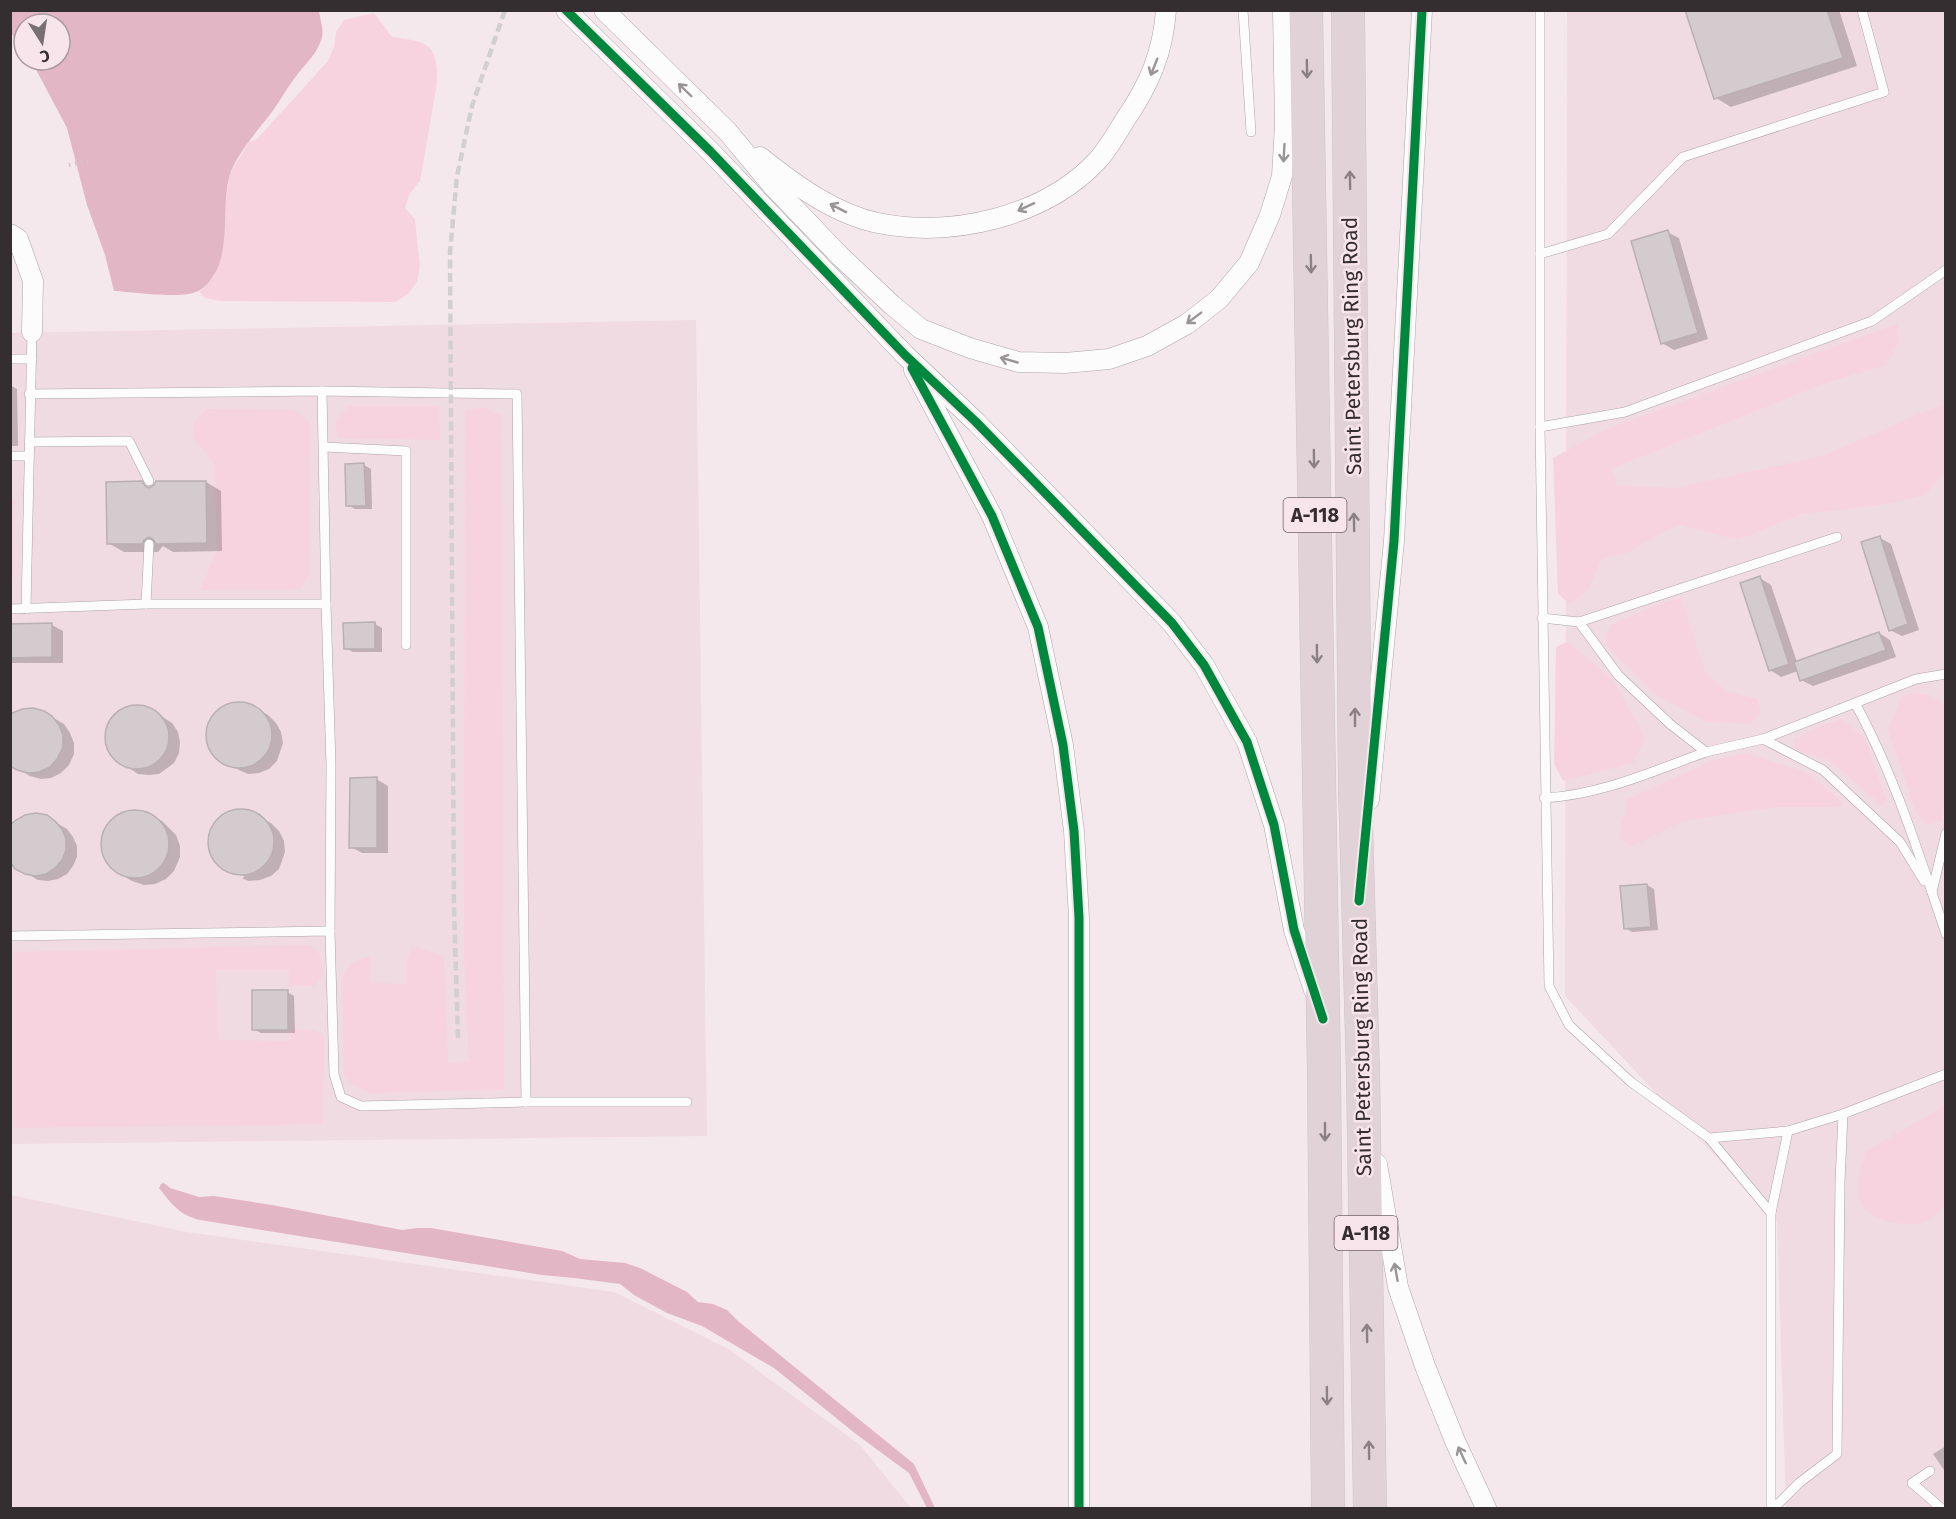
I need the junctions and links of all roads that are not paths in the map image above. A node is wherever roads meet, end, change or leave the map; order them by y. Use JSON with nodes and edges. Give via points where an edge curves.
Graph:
{"nodes":[{"id":1,"x":566,"y":10,"type":"edge"},
{"id":2,"x":604,"y":10,"type":"edge"},
{"id":3,"x":1166,"y":10,"type":"edge"},
{"id":4,"x":1243,"y":10,"type":"edge"},
{"id":5,"x":1283,"y":10,"type":"edge"},
{"id":6,"x":1306,"y":10,"type":"edge"},
{"id":7,"x":1348,"y":10,"type":"edge"},
{"id":8,"x":1422,"y":10,"type":"edge"},
{"id":9,"x":1540,"y":10,"type":"edge"},
{"id":10,"x":1862,"y":10,"type":"edge"},
{"id":11,"x":727,"y":131,"type":"junction"},
{"id":12,"x":1251,"y":132,"type":"dead end"},
{"id":13,"x":10,"y":234,"type":"edge"},
{"id":14,"x":1540,"y":254,"type":"junction"},
{"id":15,"x":1946,"y":270,"type":"edge"},
{"id":16,"x":32,"y":332,"type":"joint"},
{"id":17,"x":905,"y":355,"type":"junction"},
{"id":18,"x":10,"y":359,"type":"edge"},
{"id":19,"x":32,"y":359,"type":"junction"},
{"id":20,"x":322,"y":392,"type":"junction"},
{"id":21,"x":29,"y":394,"type":"junction"},
{"id":22,"x":1540,"y":427,"type":"junction"},
{"id":23,"x":29,"y":442,"type":"junction"},
{"id":24,"x":324,"y":447,"type":"junction"},
{"id":25,"x":10,"y":456,"type":"edge"},
{"id":26,"x":29,"y":456,"type":"junction"},
{"id":27,"x":149,"y":481,"type":"dead end"},
{"id":28,"x":1837,"y":537,"type":"dead end"},
{"id":29,"x":149,"y":544,"type":"dead end"},
{"id":30,"x":146,"y":604,"type":"junction"},
{"id":31,"x":326,"y":604,"type":"junction"},
{"id":32,"x":10,"y":609,"type":"edge"},
{"id":33,"x":26,"y":609,"type":"junction"},
{"id":34,"x":1542,"y":618,"type":"junction"},
{"id":35,"x":1579,"y":622,"type":"junction"},
{"id":36,"x":406,"y":645,"type":"dead end"},
{"id":37,"x":1946,"y":674,"type":"edge"},
{"id":38,"x":1855,"y":703,"type":"junction"},
{"id":39,"x":1763,"y":739,"type":"junction"},
{"id":40,"x":1706,"y":752,"type":"junction"},
{"id":41,"x":1544,"y":798,"type":"junction"},
{"id":42,"x":1946,"y":833,"type":"edge"},
{"id":43,"x":1932,"y":893,"type":"junction"},
{"id":44,"x":1359,"y":901,"type":"junction"},
{"id":45,"x":330,"y":931,"type":"junction"},
{"id":46,"x":1946,"y":934,"type":"edge"},
{"id":47,"x":10,"y":936,"type":"edge"},
{"id":48,"x":1323,"y":1019,"type":"junction"},
{"id":49,"x":1363,"y":1074,"type":"junction"},
{"id":50,"x":1946,"y":1074,"type":"edge"},
{"id":51,"x":525,"y":1102,"type":"junction"},
{"id":52,"x":687,"y":1102,"type":"dead end"},
{"id":53,"x":1843,"y":1114,"type":"junction"},
{"id":54,"x":1788,"y":1131,"type":"junction"},
{"id":55,"x":1709,"y":1138,"type":"junction"},
{"id":56,"x":1771,"y":1212,"type":"junction"},
{"id":57,"x":1930,"y":1472,"type":"dead end"},
{"id":58,"x":1078,"y":1509,"type":"edge"},
{"id":59,"x":1328,"y":1509,"type":"edge"},
{"id":60,"x":1370,"y":1509,"type":"edge"},
{"id":61,"x":1486,"y":1509,"type":"edge"},
{"id":62,"x":1773,"y":1509,"type":"edge"},
{"id":63,"x":1941,"y":1509,"type":"edge"}],
"edges":[{"from":1,"to":17,"type":"street","via":[[710,151]]},
{"from":11,"to":2,"type":"street","one_way":true},
{"from":3,"to":11,"type":"street","one_way":true,"via":[[1159,55],[1144,92],[1097,161],[1062,190],[1021,210],[975,225],[927,228],[878,223],[840,211],[784,176]]},
{"from":4,"to":12,"type":"lane"},
{"from":5,"to":11,"type":"street","one_way":true,"via":[[1282,176],[1249,263],[1219,299],[1187,324],[1147,346],[1109,359],[1018,362],[921,328],[840,256]]},
{"from":6,"to":48,"type":"highway","name":"Saint Petersburg Ring Road","number":"А-118","one_way":true},
{"from":44,"to":7,"type":"highway","name":"Saint Petersburg Ring Road","number":"А-118","one_way":true},
{"from":8,"to":44,"type":"street","via":[[1394,541]]},
{"from":9,"to":14,"type":"lane"},
{"from":10,"to":14,"type":"lane","via":[[1884,92],[1683,157],[1608,234]]},
{"from":13,"to":16,"type":"street","via":[[18,240],[33,281]]},
{"from":14,"to":22,"type":"lane"},
{"from":15,"to":22,"type":"lane","via":[[1872,321],[1625,412]]},
{"from":16,"to":19,"type":"lane"},
{"from":17,"to":48,"type":"street","via":[[1132,580],[1204,665],[1247,742],[1274,825],[1294,930]]},
{"from":17,"to":58,"type":"street","via":[[992,516],[1038,627],[1063,745],[1074,831],[1079,918]]},
{"from":18,"to":19,"type":"lane"},
{"from":19,"to":21,"type":"lane"},
{"from":20,"to":21,"type":"lane"},
{"from":20,"to":24,"type":"lane"},
{"from":20,"to":51,"type":"lane","via":[[517,394]]},
{"from":21,"to":23,"type":"lane"},
{"from":22,"to":34,"type":"lane"},
{"from":23,"to":26,"type":"lane"},
{"from":23,"to":27,"type":"lane","via":[[129,441]]},
{"from":24,"to":31,"type":"lane"},
{"from":24,"to":36,"type":"lane","via":[[406,451]]},
{"from":25,"to":26,"type":"lane"},
{"from":26,"to":33,"type":"lane"},
{"from":28,"to":35,"type":"lane"},
{"from":29,"to":30,"type":"lane"},
{"from":30,"to":31,"type":"lane"},
{"from":30,"to":33,"type":"lane"},
{"from":31,"to":45,"type":"lane","via":[[331,765]]},
{"from":32,"to":33,"type":"lane"},
{"from":34,"to":35,"type":"lane"},
{"from":34,"to":41,"type":"lane"},
{"from":35,"to":40,"type":"lane","via":[[1618,675]]},
{"from":37,"to":38,"type":"lane","via":[[1916,679]]},
{"from":38,"to":39,"type":"lane"},
{"from":38,"to":43,"type":"lane","via":[[1902,804]]},
{"from":39,"to":40,"type":"lane"},
{"from":39,"to":43,"type":"lane","via":[[1823,770],[1900,843]]},
{"from":40,"to":41,"type":"lane","via":[[1607,788],[1571,797]]},
{"from":41,"to":55,"type":"lane","via":[[1549,986],[1569,1025],[1631,1082]]},
{"from":42,"to":43,"type":"lane"},
{"from":43,"to":46,"type":"lane"},
{"from":44,"to":49,"type":"highway","name":"Saint Petersburg Ring Road","number":"А-118"},
{"from":45,"to":47,"type":"lane"},
{"from":45,"to":51,"type":"lane","via":[[334,1074],[342,1097],[361,1106]]},
{"from":48,"to":59,"type":"highway","name":"Saint Petersburg Ring Road","number":"А-118","one_way":true},
{"from":60,"to":49,"type":"highway","name":"Saint Petersburg Ring Road","number":"А-118","one_way":true},
{"from":61,"to":49,"type":"street","one_way":true,"via":[[1429,1377],[1398,1287]]},
{"from":50,"to":53,"type":"lane"},
{"from":51,"to":52,"type":"lane"},
{"from":53,"to":54,"type":"lane"},
{"from":53,"to":62,"type":"lane","via":[[1837,1454]]},
{"from":54,"to":55,"type":"lane"},
{"from":54,"to":56,"type":"lane"},
{"from":55,"to":56,"type":"lane"},
{"from":56,"to":62,"type":"lane"},
{"from":57,"to":63,"type":"lane","via":[[1912,1483]]}]}
